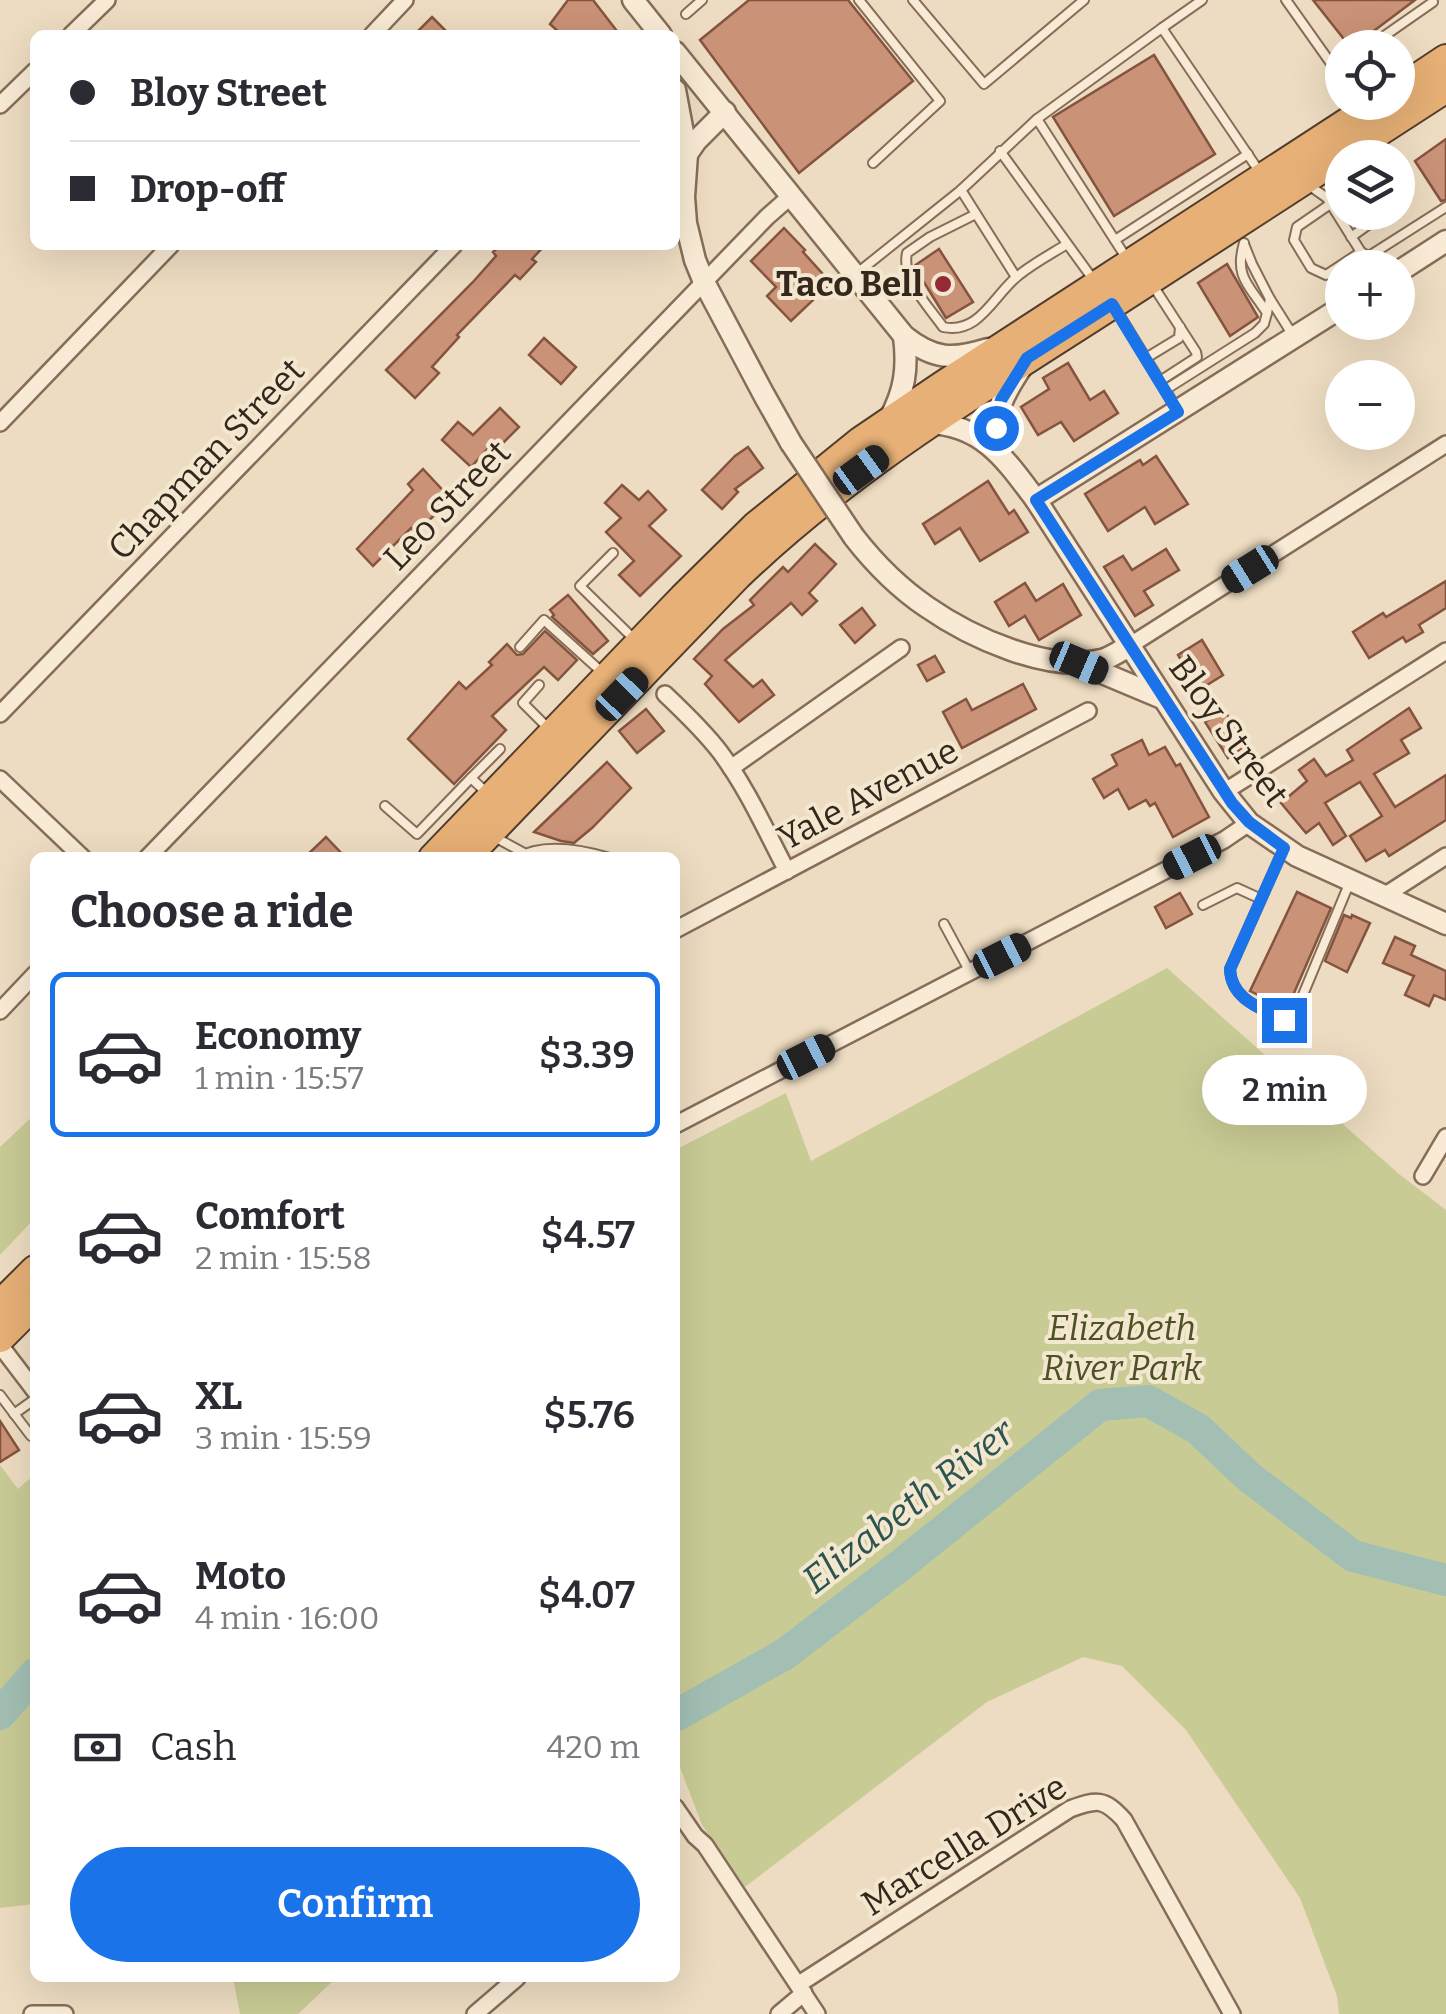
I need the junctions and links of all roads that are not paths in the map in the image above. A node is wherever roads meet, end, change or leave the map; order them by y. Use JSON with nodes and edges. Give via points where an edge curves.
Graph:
{"nodes":[{"id":1,"x":80,"y":0,"type":"edge"},
{"id":2,"x":107,"y":0,"type":"edge"},
{"id":3,"x":405,"y":0,"type":"edge"},
{"id":4,"x":633,"y":0,"type":"edge"},
{"id":5,"x":702,"y":0,"type":"edge"},
{"id":6,"x":859,"y":0,"type":"edge"},
{"id":7,"x":913,"y":0,"type":"edge"},
{"id":8,"x":1084,"y":0,"type":"edge"},
{"id":9,"x":1202,"y":0,"type":"edge"},
{"id":10,"x":1286,"y":0,"type":"edge"},
{"id":11,"x":1433,"y":2,"type":"edge"},
{"id":12,"x":92,"y":14,"type":"junction"},
{"id":13,"x":686,"y":14,"type":"dead end"},
{"id":14,"x":1162,"y":28,"type":"junction"},
{"id":15,"x":76,"y":30,"type":"edge"},
{"id":16,"x":377,"y":30,"type":"edge"},
{"id":17,"x":657,"y":30,"type":"edge"},
{"id":18,"x":1393,"y":30,"type":"edge"},
{"id":19,"x":1325,"y":49,"type":"edge"},
{"id":20,"x":680,"y":58,"type":"edge"},
{"id":21,"x":1446,"y":59,"type":"edge"},
{"id":22,"x":30,"y":76,"type":"edge"},
{"id":23,"x":1415,"y":79,"type":"edge"},
{"id":24,"x":1446,"y":88,"type":"edge"},
{"id":25,"x":0,"y":105,"type":"edge"},
{"id":26,"x":725,"y":112,"type":"junction"},
{"id":27,"x":680,"y":117,"type":"edge"},
{"id":28,"x":1037,"y":119,"type":"junction"},
{"id":29,"x":1340,"y":120,"type":"edge"},
{"id":30,"x":1000,"y":151,"type":"junction"},
{"id":31,"x":687,"y":154,"type":"junction"},
{"id":32,"x":873,"y":163,"type":"dead end"},
{"id":33,"x":1256,"y":166,"type":"junction"},
{"id":34,"x":1302,"y":181,"type":"junction"},
{"id":35,"x":961,"y":190,"type":"junction"},
{"id":36,"x":792,"y":195,"type":"junction"},
{"id":37,"x":1325,"y":197,"type":"edge"},
{"id":38,"x":1325,"y":207,"type":"edge"},
{"id":39,"x":1446,"y":207,"type":"edge"},
{"id":40,"x":976,"y":214,"type":"junction"},
{"id":41,"x":1347,"y":230,"type":"edge"},
{"id":42,"x":1360,"y":230,"type":"edge"},
{"id":43,"x":1240,"y":233,"type":"junction"},
{"id":44,"x":1351,"y":236,"type":"junction"},
{"id":45,"x":1446,"y":241,"type":"edge"},
{"id":46,"x":1067,"y":244,"type":"junction"},
{"id":47,"x":165,"y":250,"type":"edge"},
{"id":48,"x":449,"y":250,"type":"edge"},
{"id":49,"x":1360,"y":250,"type":"edge"},
{"id":50,"x":1378,"y":250,"type":"edge"},
{"id":51,"x":1132,"y":261,"type":"junction"},
{"id":52,"x":1415,"y":261,"type":"edge"},
{"id":53,"x":856,"y":274,"type":"junction"},
{"id":54,"x":1325,"y":274,"type":"edge"},
{"id":55,"x":1016,"y":277,"type":"junction"},
{"id":56,"x":704,"y":282,"type":"junction"},
{"id":57,"x":1105,"y":295,"type":"junction"},
{"id":58,"x":1270,"y":299,"type":"junction"},
{"id":59,"x":1266,"y":313,"type":"junction"},
{"id":60,"x":1325,"y":318,"type":"edge"},
{"id":61,"x":1180,"y":327,"type":"junction"},
{"id":62,"x":904,"y":336,"type":"junction"},
{"id":63,"x":1294,"y":338,"type":"junction"},
{"id":64,"x":1020,"y":349,"type":"junction"},
{"id":65,"x":1146,"y":358,"type":"junction"},
{"id":66,"x":1163,"y":386,"type":"junction"},
{"id":67,"x":1178,"y":412,"type":"junction"},
{"id":68,"x":888,"y":422,"type":"junction"},
{"id":69,"x":0,"y":423,"type":"edge"},
{"id":70,"x":929,"y":423,"type":"junction"},
{"id":71,"x":1446,"y":444,"type":"edge"},
{"id":72,"x":1001,"y":455,"type":"junction"},
{"id":73,"x":1036,"y":500,"type":"junction"},
{"id":74,"x":613,"y":552,"type":"dead end"},
{"id":75,"x":639,"y":644,"type":"junction"},
{"id":76,"x":1129,"y":646,"type":"junction"},
{"id":77,"x":520,"y":647,"type":"dead end"},
{"id":78,"x":901,"y":648,"type":"dead end"},
{"id":79,"x":1446,"y":651,"type":"edge"},
{"id":80,"x":1079,"y":663,"type":"junction"},
{"id":81,"x":608,"y":677,"type":"junction"},
{"id":82,"x":540,"y":685,"type":"dead end"},
{"id":83,"x":665,"y":694,"type":"dead end"},
{"id":84,"x":1162,"y":698,"type":"junction"},
{"id":85,"x":1088,"y":711,"type":"dead end"},
{"id":86,"x":0,"y":714,"type":"edge"},
{"id":87,"x":554,"y":733,"type":"junction"},
{"id":88,"x":500,"y":749,"type":"dead end"},
{"id":89,"x":731,"y":768,"type":"junction"},
{"id":90,"x":0,"y":779,"type":"edge"},
{"id":91,"x":482,"y":788,"type":"junction"},
{"id":92,"x":1224,"y":792,"type":"junction"},
{"id":93,"x":385,"y":806,"type":"dead end"},
{"id":94,"x":1249,"y":822,"type":"junction"},
{"id":95,"x":489,"y":833,"type":"junction"},
{"id":96,"x":1284,"y":848,"type":"junction"},
{"id":97,"x":438,"y":851,"type":"edge"},
{"id":98,"x":77,"y":852,"type":"edge"},
{"id":99,"x":154,"y":852,"type":"edge"},
{"id":100,"x":517,"y":852,"type":"edge"},
{"id":101,"x":542,"y":852,"type":"edge"},
{"id":102,"x":579,"y":852,"type":"edge"},
{"id":103,"x":1446,"y":856,"type":"edge"},
{"id":104,"x":787,"y":871,"type":"junction"},
{"id":105,"x":1350,"y":881,"type":"junction"},
{"id":106,"x":1384,"y":896,"type":"junction"},
{"id":107,"x":1261,"y":899,"type":"junction"},
{"id":108,"x":1203,"y":905,"type":"dead end"},
{"id":109,"x":944,"y":924,"type":"dead end"},
{"id":110,"x":1446,"y":924,"type":"edge"},
{"id":111,"x":680,"y":927,"type":"edge"},
{"id":112,"x":970,"y":972,"type":"junction"},
{"id":113,"x":30,"y":979,"type":"edge"},
{"id":114,"x":0,"y":1011,"type":"edge"},
{"id":115,"x":680,"y":1122,"type":"edge"},
{"id":116,"x":1446,"y":1137,"type":"edge"},
{"id":117,"x":1423,"y":1176,"type":"dead end"},
{"id":118,"x":30,"y":1275,"type":"edge"},
{"id":119,"x":0,"y":1306,"type":"edge"},
{"id":120,"x":30,"y":1309,"type":"edge"},
{"id":121,"x":0,"y":1342,"type":"edge"},
{"id":122,"x":30,"y":1384,"type":"edge"},
{"id":123,"x":0,"y":1395,"type":"edge"},
{"id":124,"x":30,"y":1403,"type":"edge"},
{"id":125,"x":14,"y":1414,"type":"junction"},
{"id":126,"x":30,"y":1435,"type":"edge"},
{"id":127,"x":680,"y":1814,"type":"edge"},
{"id":128,"x":695,"y":1836,"type":"junction"},
{"id":129,"x":680,"y":1840,"type":"edge"},
{"id":130,"x":512,"y":1982,"type":"edge"},
{"id":131,"x":801,"y":1988,"type":"junction"},
{"id":132,"x":32,"y":2014,"type":"edge"},
{"id":133,"x":64,"y":2014,"type":"edge"},
{"id":134,"x":475,"y":2014,"type":"edge"},
{"id":135,"x":779,"y":2014,"type":"edge"},
{"id":136,"x":817,"y":2014,"type":"edge"},
{"id":137,"x":1232,"y":2014,"type":"edge"}],
"edges":[{"from":1,"to":12,"type":"street"},
{"from":2,"to":12,"type":"street"},
{"from":3,"to":16,"type":"street"},
{"from":4,"to":17,"type":"street"},
{"from":5,"to":13,"type":"lane"},
{"from":6,"to":32,"type":"lane","via":[[940,101]]},
{"from":7,"to":8,"type":"lane","via":[[984,84]]},
{"from":9,"to":14,"type":"lane"},
{"from":10,"to":19,"type":"lane"},
{"from":11,"to":18,"type":"lane"},
{"from":12,"to":15,"type":"street"},
{"from":14,"to":28,"type":"lane"},
{"from":14,"to":33,"type":"lane"},
{"from":20,"to":26,"type":"street"},
{"from":21,"to":23,"type":"highway"},
{"from":22,"to":25,"type":"street"},
{"from":24,"to":34,"type":"highway"},
{"from":26,"to":31,"type":"street"},
{"from":26,"to":36,"type":"street"},
{"from":27,"to":31,"type":"street","name":"Bloy Street"},
{"from":28,"to":30,"type":"lane"},
{"from":28,"to":51,"type":"lane"},
{"from":29,"to":33,"type":"highway"},
{"from":30,"to":35,"type":"lane"},
{"from":30,"to":46,"type":"lane"},
{"from":31,"to":56,"type":"street","name":"Bloy Street","via":[[686,223]]},
{"from":33,"to":51,"type":"highway"},
{"from":34,"to":37,"type":"lane"},
{"from":34,"to":43,"type":"highway"},
{"from":35,"to":40,"type":"lane"},
{"from":35,"to":53,"type":"lane"},
{"from":36,"to":53,"type":"street"},
{"from":36,"to":56,"type":"street","name":"Leo Street"},
{"from":38,"to":54,"type":"lane","via":[[1296,227],[1294,240],[1311,268]]},
{"from":39,"to":50,"type":"lane"},
{"from":40,"to":55,"type":"lane"},
{"from":40,"to":55,"type":"lane","via":[[907,253],[910,279],[943,327],[956,330],[985,312]]},
{"from":41,"to":44,"type":"lane"},
{"from":42,"to":44,"type":"lane"},
{"from":43,"to":51,"type":"highway"},
{"from":43,"to":58,"type":"lane"},
{"from":43,"to":59,"type":"lane","via":[[1241,273]]},
{"from":44,"to":49,"type":"lane"},
{"from":45,"to":52,"type":"street"},
{"from":46,"to":55,"type":"lane"},
{"from":46,"to":57,"type":"lane"},
{"from":47,"to":69,"type":"street"},
{"from":48,"to":86,"type":"street","name":"Chapman Street"},
{"from":51,"to":57,"type":"highway"},
{"from":51,"to":61,"type":"lane"},
{"from":53,"to":62,"type":"street"},
{"from":56,"to":80,"type":"street","name":"Bloy Street","bridge":true,"via":[[792,443],[854,537],[895,581],[928,608],[993,642]]},
{"from":56,"to":99,"type":"street","name":"Leo Street"},
{"from":57,"to":64,"type":"highway"},
{"from":57,"to":65,"type":"lane"},
{"from":58,"to":59,"type":"lane"},
{"from":58,"to":63,"type":"lane"},
{"from":59,"to":66,"type":"lane","via":[[1256,332]]},
{"from":60,"to":63,"type":"street"},
{"from":61,"to":65,"type":"lane","via":[[1179,338]]},
{"from":61,"to":66,"type":"lane","via":[[1197,357]]},
{"from":62,"to":64,"type":"street","via":[[928,353],[949,357]]},
{"from":62,"to":68,"type":"street","via":[[905,385]]},
{"from":63,"to":67,"type":"street"},
{"from":64,"to":68,"type":"highway"},
{"from":64,"to":70,"type":"highway"},
{"from":64,"to":72,"type":"street","via":[[998,410]]},
{"from":65,"to":66,"type":"lane"},
{"from":66,"to":67,"type":"lane"},
{"from":67,"to":73,"type":"street"},
{"from":68,"to":75,"type":"highway","via":[[756,526]]},
{"from":70,"to":72,"type":"street","name":"Bloy Street","via":[[969,431]]},
{"from":70,"to":95,"type":"highway","via":[[760,554]]},
{"from":71,"to":76,"type":"street"},
{"from":72,"to":73,"type":"street","name":"Bloy Street"},
{"from":73,"to":76,"type":"street","name":"Bloy Street"},
{"from":74,"to":75,"type":"lane","via":[[580,586]]},
{"from":75,"to":81,"type":"highway"},
{"from":76,"to":80,"type":"street","name":"Bloy Street"},
{"from":76,"to":84,"type":"street","name":"Bloy Street"},
{"from":77,"to":81,"type":"lane","via":[[544,620]]},
{"from":78,"to":89,"type":"street"},
{"from":79,"to":92,"type":"street"},
{"from":80,"to":84,"type":"street"},
{"from":81,"to":87,"type":"highway"},
{"from":82,"to":87,"type":"lane","via":[[523,703]]},
{"from":83,"to":89,"type":"street"},
{"from":84,"to":92,"type":"street","name":"Bloy Street"},
{"from":85,"to":104,"type":"street","name":"Yale Avenue"},
{"from":87,"to":91,"type":"highway"},
{"from":88,"to":91,"type":"lane"},
{"from":89,"to":104,"type":"street"},
{"from":90,"to":98,"type":"street"},
{"from":91,"to":97,"type":"highway"},
{"from":92,"to":94,"type":"street","name":"Bloy Street"},
{"from":93,"to":97,"type":"lane"},
{"from":94,"to":96,"type":"street","name":"Bloy Street"},
{"from":94,"to":112,"type":"street"},
{"from":95,"to":97,"type":"highway"},
{"from":95,"to":100,"type":"lane"},
{"from":96,"to":105,"type":"street","name":"Bloy Street"},
{"from":96,"to":107,"type":"lane"},
{"from":101,"to":102,"type":"lane"},
{"from":103,"to":106,"type":"street"},
{"from":104,"to":111,"type":"street","name":"Yale Avenue"},
{"from":105,"to":106,"type":"street","name":"Bloy Street"},
{"from":105,"to":107,"type":"lane","via":[[1295,1014],[1284,1020],[1245,1000],[1230,982]]},
{"from":106,"to":110,"type":"street","name":"Bloy Street"},
{"from":107,"to":108,"type":"lane","via":[[1237,888]]},
{"from":109,"to":112,"type":"lane"},
{"from":112,"to":115,"type":"street"},
{"from":113,"to":114,"type":"street"},
{"from":116,"to":117,"type":"street"},
{"from":118,"to":119,"type":"highway"},
{"from":120,"to":121,"type":"highway"},
{"from":121,"to":122,"type":"street"},
{"from":123,"to":125,"type":"lane"},
{"from":124,"to":125,"type":"lane"},
{"from":125,"to":126,"type":"lane"},
{"from":127,"to":128,"type":"street"},
{"from":128,"to":129,"type":"street"},
{"from":128,"to":131,"type":"street"},
{"from":130,"to":134,"type":"street"},
{"from":131,"to":135,"type":"street"},
{"from":131,"to":136,"type":"street"},
{"from":131,"to":137,"type":"street","name":"Marcella Drive","via":[[1070,1809],[1093,1801],[1110,1805],[1124,1820]]},
{"from":132,"to":133,"type":"street"}]}
